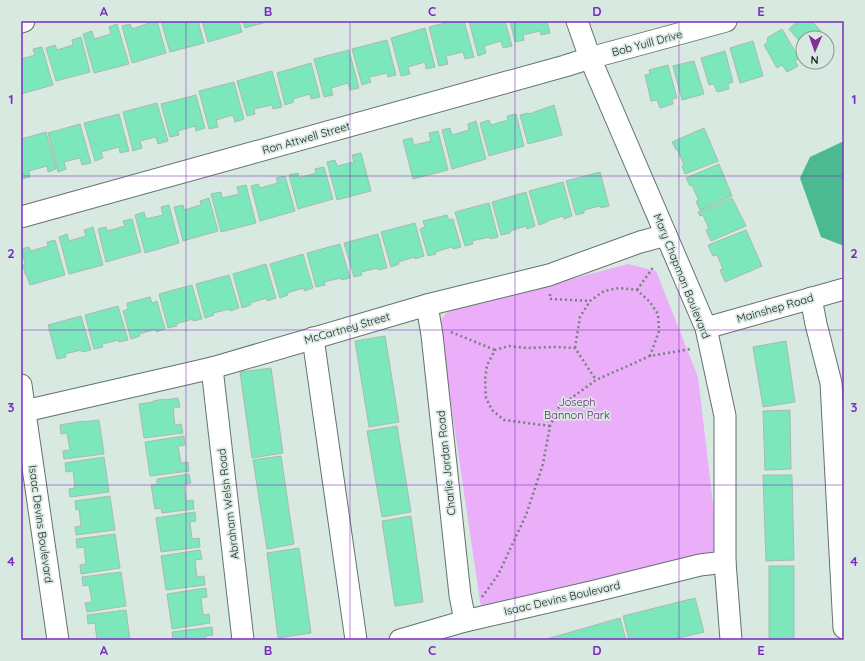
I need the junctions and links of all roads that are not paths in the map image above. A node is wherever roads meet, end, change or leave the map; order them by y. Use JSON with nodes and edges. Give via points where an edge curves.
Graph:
{"nodes":[{"id":1,"x":24,"y":21,"type":"edge"},
{"id":2,"x":577,"y":21,"type":"edge"},
{"id":3,"x":726,"y":21,"type":"edge"},
{"id":4,"x":21,"y":22,"type":"edge"},
{"id":5,"x":590,"y":58,"type":"junction"},
{"id":6,"x":21,"y":217,"type":"edge"},
{"id":7,"x":666,"y":235,"type":"junction"},
{"id":8,"x":844,"y":289,"type":"edge"},
{"id":9,"x":811,"y":298,"type":"junction"},
{"id":10,"x":428,"y":314,"type":"junction"},
{"id":11,"x":706,"y":328,"type":"junction"},
{"id":12,"x":313,"y":338,"type":"junction"},
{"id":13,"x":212,"y":368,"type":"junction"},
{"id":14,"x":21,"y":385,"type":"edge"},
{"id":15,"x":25,"y":411,"type":"junction"},
{"id":16,"x":725,"y":562,"type":"junction"},
{"id":17,"x":465,"y":621,"type":"junction"},
{"id":18,"x":844,"y":628,"type":"edge"},
{"id":19,"x":58,"y":640,"type":"edge"},
{"id":20,"x":243,"y":640,"type":"edge"},
{"id":21,"x":356,"y":640,"type":"edge"},
{"id":22,"x":400,"y":640,"type":"edge"},
{"id":23,"x":731,"y":640,"type":"edge"}],
"edges":[{"from":1,"to":4,"type":"street"},
{"from":2,"to":5,"type":"street","name":"Mary Chapman Boulevard"},
{"from":3,"to":5,"type":"street","name":"Bob Yuill Drive"},
{"from":5,"to":6,"type":"street","name":"Ron Attwell Street"},
{"from":5,"to":7,"type":"street","name":"Mary Chapman Boulevard"},
{"from":7,"to":10,"type":"street","name":"McCartney Street"},
{"from":7,"to":11,"type":"street","name":"Mary Chapman Boulevard"},
{"from":8,"to":9,"type":"street","name":"Mainshep Road"},
{"from":9,"to":11,"type":"street","name":"Mainshep Road"},
{"from":9,"to":18,"type":"street","via":[[831,383]]},
{"from":10,"to":12,"type":"street","name":"McCartney Street"},
{"from":10,"to":17,"type":"street","name":"Charlie Jordan Road"},
{"from":11,"to":16,"type":"street","name":"Mary Chapman Boulevard","via":[[725,416]]},
{"from":12,"to":13,"type":"street","name":"McCartney Street"},
{"from":12,"to":21,"type":"street"},
{"from":13,"to":15,"type":"street","name":"McCartney Street"},
{"from":13,"to":20,"type":"street","name":"Abraham Welsh Road"},
{"from":14,"to":15,"type":"street","name":"Isaac Devins Boulevard"},
{"from":15,"to":19,"type":"street","name":"Isaac Devins Boulevard"},
{"from":16,"to":17,"type":"street","name":"Isaac Devins Boulevard","via":[[700,565]]},
{"from":16,"to":23,"type":"street","name":"Mary Chapman Boulevard"},
{"from":17,"to":22,"type":"street","name":"Isaac Devins Boulevard"}]}
